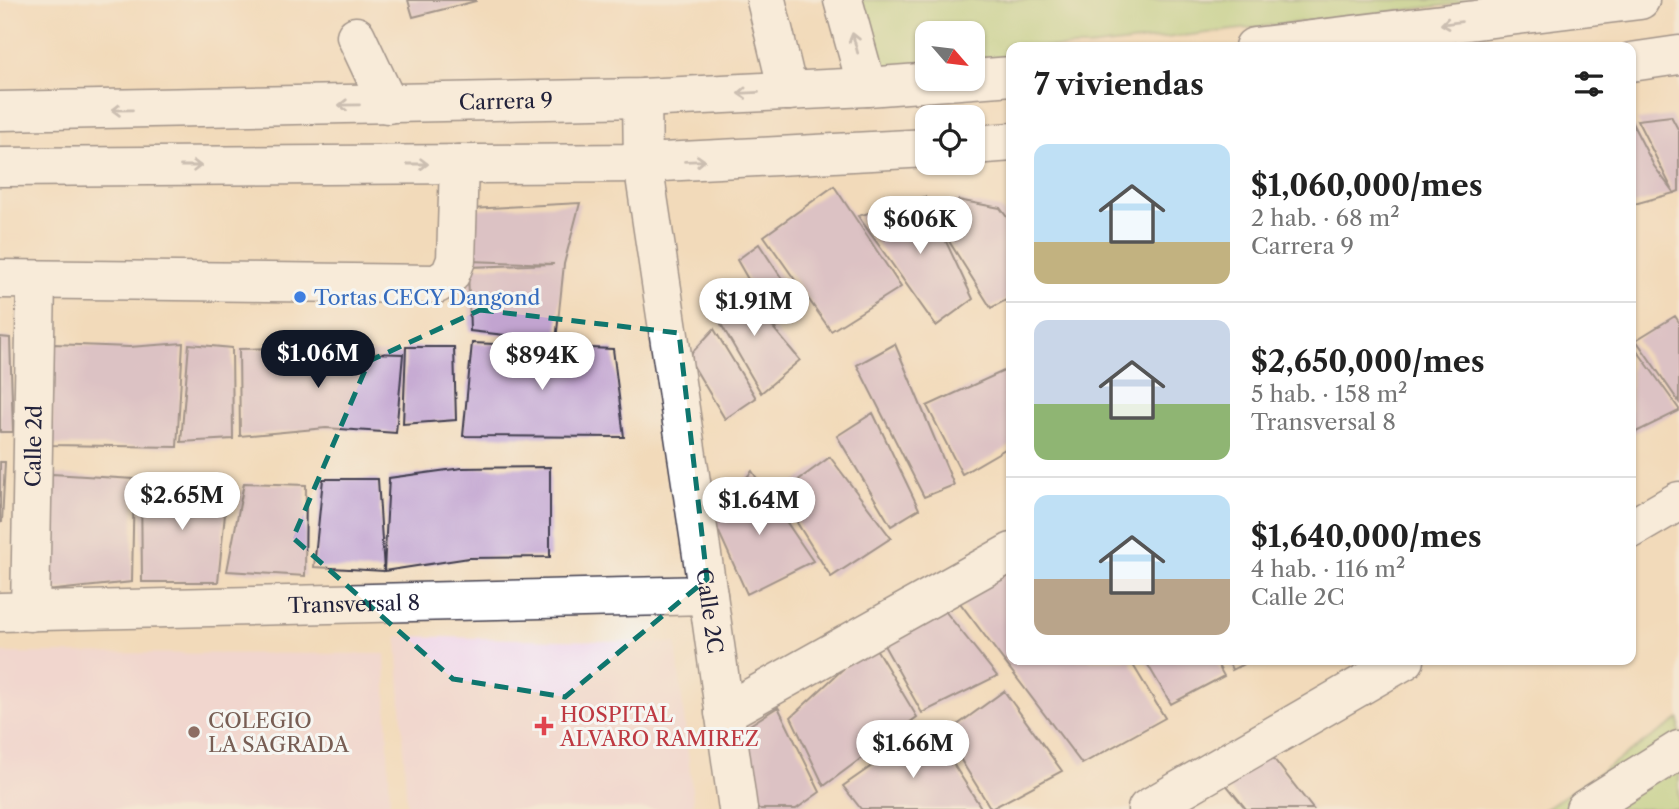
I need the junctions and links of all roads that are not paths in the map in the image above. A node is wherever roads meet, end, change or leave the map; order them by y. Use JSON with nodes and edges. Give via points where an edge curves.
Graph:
{"nodes":[{"id":1,"x":766,"y":0,"type":"edge"},
{"id":2,"x":843,"y":0,"type":"edge"},
{"id":3,"x":1640,"y":0,"type":"edge"},
{"id":4,"x":356,"y":36,"type":"dead end"},
{"id":5,"x":1295,"y":42,"type":"edge"},
{"id":6,"x":1679,"y":55,"type":"edge"},
{"id":7,"x":1636,"y":61,"type":"edge"},
{"id":8,"x":1006,"y":76,"type":"edge"},
{"id":9,"x":867,"y":87,"type":"junction"},
{"id":10,"x":788,"y":91,"type":"junction"},
{"id":11,"x":642,"y":98,"type":"junction"},
{"id":12,"x":388,"y":104,"type":"junction"},
{"id":13,"x":0,"y":111,"type":"edge"},
{"id":14,"x":1006,"y":142,"type":"edge"},
{"id":15,"x":985,"y":144,"type":"edge"},
{"id":16,"x":915,"y":149,"type":"edge"},
{"id":17,"x":643,"y":163,"type":"junction"},
{"id":18,"x":459,"y":164,"type":"junction"},
{"id":19,"x":0,"y":167,"type":"edge"},
{"id":20,"x":18,"y":279,"type":"edge"},
{"id":21,"x":1679,"y":501,"type":"edge"},
{"id":22,"x":1636,"y":526,"type":"edge"},
{"id":23,"x":1006,"y":555,"type":"edge"},
{"id":24,"x":708,"y":595,"type":"junction"},
{"id":25,"x":15,"y":612,"type":"edge"},
{"id":26,"x":1396,"y":665,"type":"edge"},
{"id":27,"x":724,"y":713,"type":"junction"},
{"id":28,"x":1679,"y":750,"type":"edge"},
{"id":29,"x":738,"y":809,"type":"edge"},
{"id":30,"x":1147,"y":809,"type":"edge"},
{"id":31,"x":1585,"y":809,"type":"edge"}],
"edges":[{"from":1,"to":10,"type":"main road"},
{"from":9,"to":2,"type":"main road","one_way":true},
{"from":3,"to":5,"type":"main road","one_way":true},
{"from":4,"to":12,"type":"main road"},
{"from":6,"to":7,"type":"main road"},
{"from":8,"to":9,"type":"main road","name":"Carrera 9"},
{"from":9,"to":10,"type":"main road","name":"Carrera 9"},
{"from":10,"to":11,"type":"main road","name":"Carrera 9","one_way":true},
{"from":11,"to":12,"type":"main road","name":"Carrera 9"},
{"from":11,"to":17,"type":"main road","name":"Calle 2C"},
{"from":12,"to":13,"type":"main road","name":"Carrera 9","one_way":true},
{"from":14,"to":15,"type":"main road"},
{"from":17,"to":16,"type":"main road","one_way":true},
{"from":17,"to":18,"type":"main road"},
{"from":17,"to":24,"type":"main road","name":"Calle 2C"},
{"from":19,"to":18,"type":"main road","one_way":true},
{"from":18,"to":20,"type":"main road","via":[[456,260],[450,275],[436,284]]},
{"from":20,"to":25,"type":"main road","name":"Calle 2d"},
{"from":21,"to":22,"type":"main road"},
{"from":23,"to":27,"type":"main road"},
{"from":24,"to":25,"type":"main road","name":"Transversal 8"},
{"from":24,"to":27,"type":"main road","name":"Calle 2C"},
{"from":26,"to":30,"type":"main road"},
{"from":27,"to":29,"type":"main road","name":"Calle 2C"},
{"from":28,"to":31,"type":"main road"}]}
